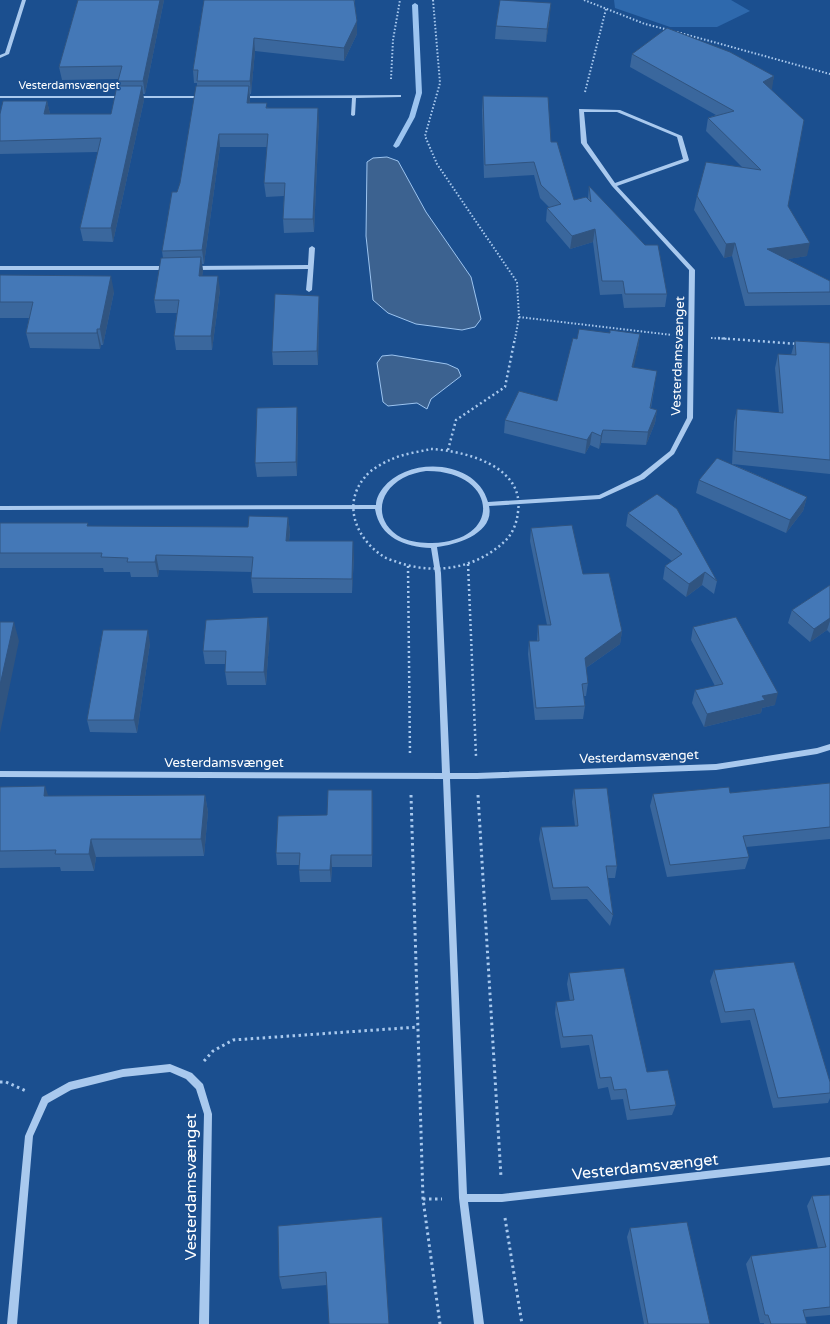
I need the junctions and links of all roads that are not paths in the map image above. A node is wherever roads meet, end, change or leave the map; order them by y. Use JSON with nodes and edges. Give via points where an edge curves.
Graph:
{"nodes":[{"id":1,"x":24,"y":0,"type":"edge"},
{"id":2,"x":0,"y":57,"type":"edge"},
{"id":3,"x":354,"y":96,"type":"junction"},
{"id":4,"x":399,"y":96,"type":"dead end"},
{"id":5,"x":0,"y":97,"type":"edge"},
{"id":6,"x":212,"y":97,"type":"edge"},
{"id":7,"x":236,"y":97,"type":"edge"},
{"id":8,"x":353,"y":115,"type":"dead end"},
{"id":9,"x":614,"y":185,"type":"junction"},
{"id":10,"x":312,"y":248,"type":"dead end"},
{"id":11,"x":0,"y":268,"type":"edge"},
{"id":12,"x":175,"y":268,"type":"edge"},
{"id":13,"x":191,"y":268,"type":"edge"},
{"id":14,"x":310,"y":268,"type":"junction"},
{"id":15,"x":309,"y":290,"type":"dead end"},
{"id":16,"x":487,"y":504,"type":"junction"},
{"id":17,"x":377,"y":507,"type":"junction"},
{"id":18,"x":0,"y":508,"type":"edge"},
{"id":19,"x":434,"y":547,"type":"junction"},
{"id":20,"x":830,"y":748,"type":"edge"},
{"id":21,"x":0,"y":774,"type":"edge"},
{"id":22,"x":447,"y":776,"type":"junction"},
{"id":23,"x":830,"y":1161,"type":"edge"},
{"id":24,"x":463,"y":1198,"type":"junction"},
{"id":25,"x":12,"y":1324,"type":"edge"},
{"id":26,"x":204,"y":1324,"type":"edge"},
{"id":27,"x":479,"y":1324,"type":"edge"}],
"edges":[{"from":1,"to":2,"type":"street","via":[[7,54]]},
{"from":3,"to":4,"type":"street"},
{"from":3,"to":7,"type":"street"},
{"from":3,"to":8,"type":"street"},
{"from":5,"to":6,"type":"street","name":"Vesterdamsvænget"},
{"from":9,"to":9,"type":"street","name":"Vesterdamsvænget","via":[[584,143],[581,110],[618,112],[679,136],[686,160]]},
{"from":9,"to":16,"type":"street","name":"Vesterdamsvænget","via":[[692,270],[690,418],[672,452],[642,477],[600,497]]},
{"from":10,"to":14,"type":"street"},
{"from":11,"to":12,"type":"street"},
{"from":13,"to":14,"type":"street"},
{"from":14,"to":15,"type":"street"},
{"from":16,"to":17,"type":"street","via":[[480,488],[463,475],[442,469],[418,470],[397,477],[383,490]]},
{"from":16,"to":19,"type":"street","via":[[486,516],[479,528],[468,538]]},
{"from":17,"to":18,"type":"street"},
{"from":17,"to":19,"type":"street","via":[[381,522],[393,535],[412,544]]},
{"from":19,"to":22,"type":"street"},
{"from":20,"to":22,"type":"street","name":"Vesterdamsvænget","via":[[716,767]]},
{"from":21,"to":22,"type":"street","name":"Vesterdamsvænget"},
{"from":22,"to":24,"type":"street"},
{"from":23,"to":24,"type":"street","name":"Vesterdamsvænget","via":[[502,1198]]},
{"from":24,"to":27,"type":"street"},
{"from":25,"to":26,"type":"street","name":"Vesterdamsvænget","via":[[28,1136],[45,1100],[69,1086],[123,1073],[170,1068],[189,1076],[200,1087],[208,1114]]}]}
